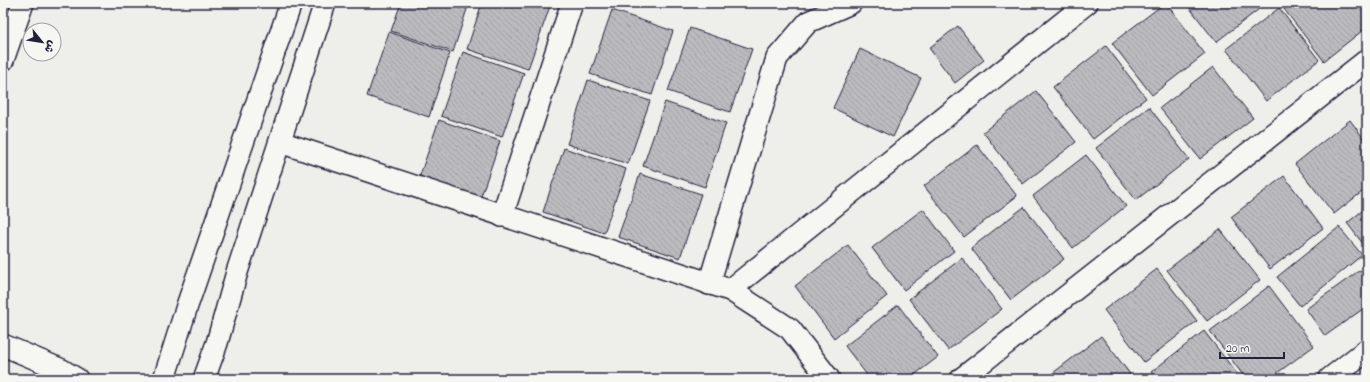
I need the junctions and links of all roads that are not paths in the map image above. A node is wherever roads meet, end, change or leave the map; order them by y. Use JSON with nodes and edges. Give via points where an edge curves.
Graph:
{"nodes":[{"id":1,"x":23,"y":3,"type":"edge"},
{"id":2,"x":291,"y":3,"type":"edge"},
{"id":3,"x":325,"y":3,"type":"edge"},
{"id":4,"x":572,"y":3,"type":"edge"},
{"id":5,"x":850,"y":3,"type":"edge"},
{"id":6,"x":1087,"y":3,"type":"edge"},
{"id":7,"x":3,"y":60,"type":"edge"},
{"id":8,"x":1367,"y":60,"type":"edge"},
{"id":9,"x":280,"y":142,"type":"junction"},
{"id":10,"x":502,"y":216,"type":"junction"},
{"id":11,"x":709,"y":284,"type":"junction"},
{"id":12,"x":730,"y":290,"type":"junction"},
{"id":13,"x":3,"y":345,"type":"edge"},
{"id":14,"x":1367,"y":350,"type":"edge"},
{"id":15,"x":206,"y":378,"type":"edge"},
{"id":16,"x":77,"y":379,"type":"edge"},
{"id":17,"x":164,"y":379,"type":"edge"},
{"id":18,"x":828,"y":379,"type":"edge"},
{"id":19,"x":960,"y":379,"type":"edge"},
{"id":20,"x":1330,"y":379,"type":"edge"}],
"edges":[{"from":1,"to":7,"type":"street"},
{"from":2,"to":17,"type":"street"},
{"from":3,"to":9,"type":"street"},
{"from":4,"to":10,"type":"street"},
{"from":5,"to":11,"type":"street","via":[[808,22],[777,58]]},
{"from":6,"to":12,"type":"street"},
{"from":8,"to":19,"type":"street"},
{"from":9,"to":10,"type":"street"},
{"from":9,"to":15,"type":"street","via":[[237,272]]},
{"from":10,"to":11,"type":"street"},
{"from":11,"to":12,"type":"street"},
{"from":12,"to":18,"type":"street","via":[[790,329]]},
{"from":13,"to":16,"type":"street"},
{"from":14,"to":20,"type":"street"}]}
